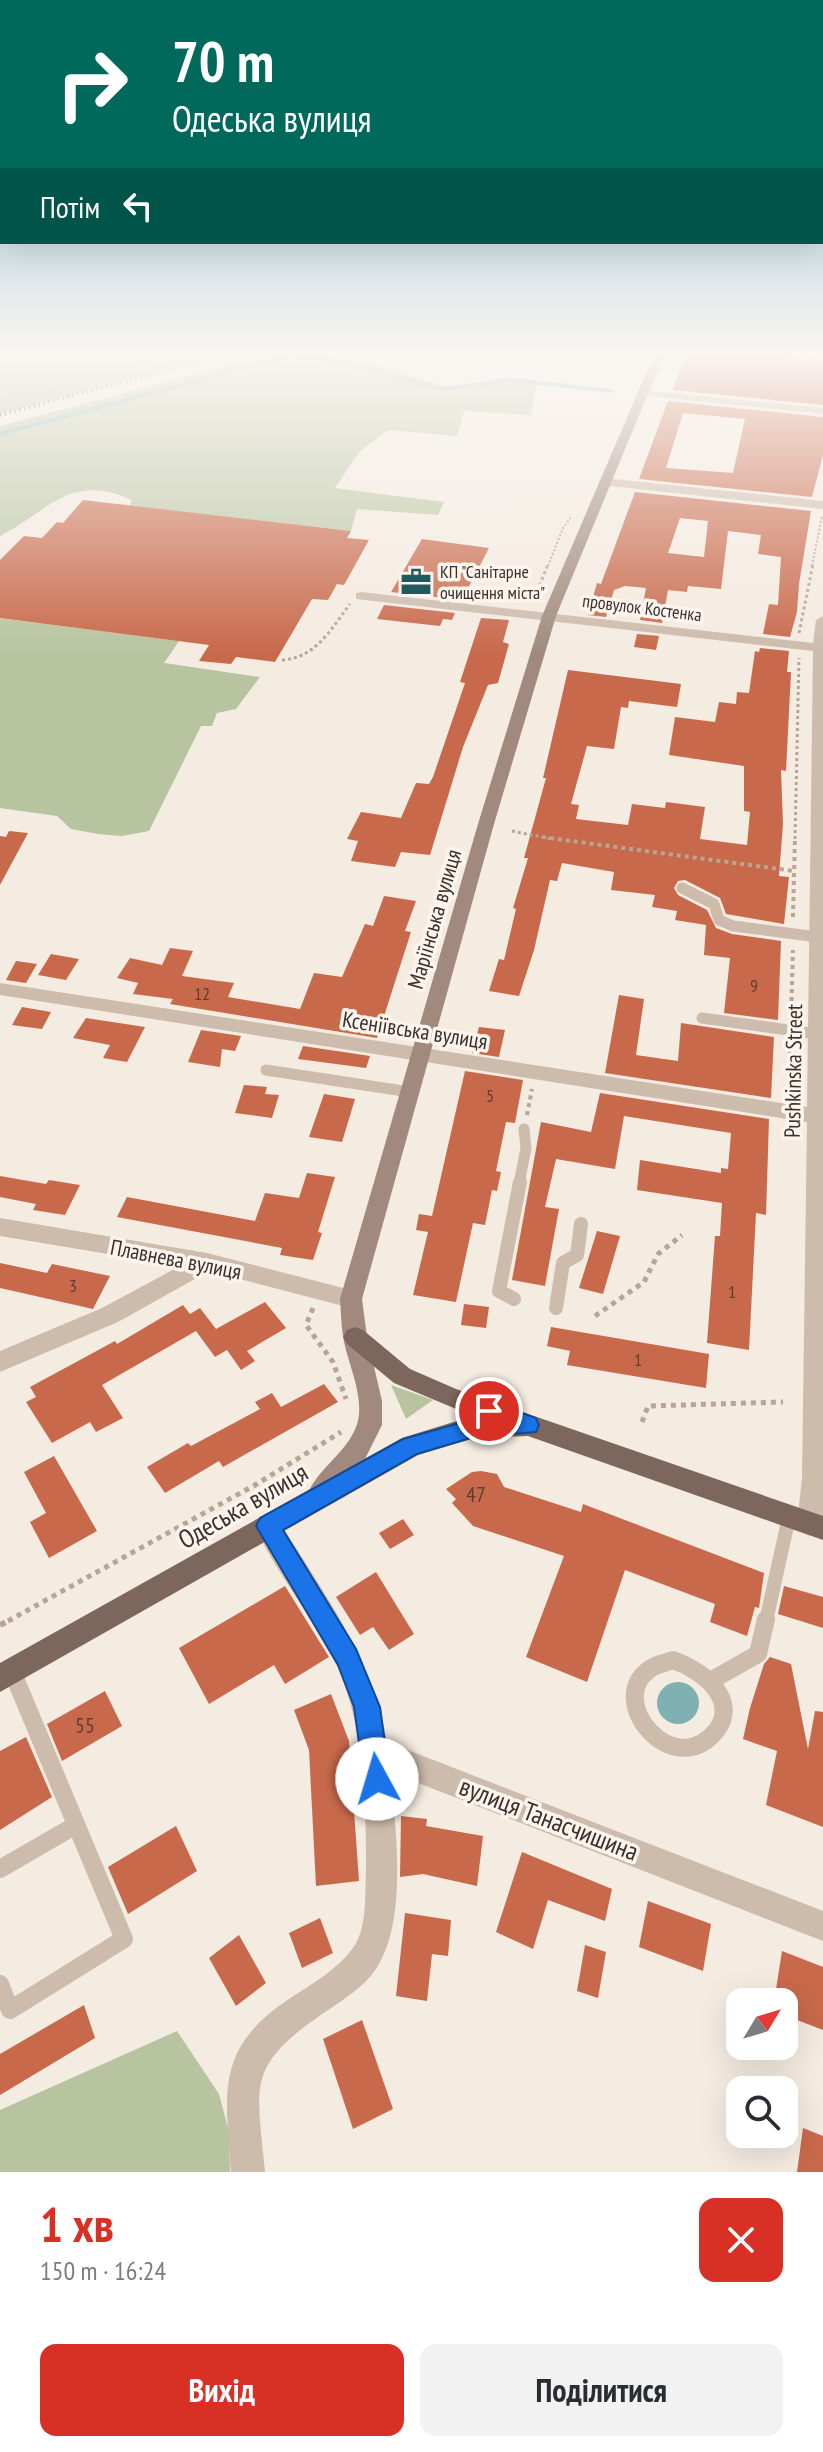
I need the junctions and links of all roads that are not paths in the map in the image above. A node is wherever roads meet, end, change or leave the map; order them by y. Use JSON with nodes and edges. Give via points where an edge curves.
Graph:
{"nodes":[{"id":1,"x":617,"y":451,"type":"edge"},
{"id":2,"x":604,"y":482,"type":"junction"},
{"id":3,"x":823,"y":508,"type":"edge"},
{"id":4,"x":358,"y":598,"type":"road end"},
{"id":5,"x":549,"y":616,"type":"junction"},
{"id":6,"x":823,"y":620,"type":"edge"},
{"id":7,"x":822,"y":648,"type":"edge"},
{"id":8,"x":821,"y":841,"type":"edge"},
{"id":9,"x":821,"y":880,"type":"edge"},
{"id":10,"x":682,"y":888,"type":"dead end"},
{"id":11,"x":818,"y":937,"type":"junction"},
{"id":12,"x":0,"y":989,"type":"edge"},
{"id":13,"x":702,"y":1018,"type":"dead end"},
{"id":14,"x":817,"y":1034,"type":"junction"},
{"id":15,"x":420,"y":1055,"type":"junction"},
{"id":16,"x":266,"y":1070,"type":"dead end"},
{"id":17,"x":410,"y":1092,"type":"junction"},
{"id":18,"x":819,"y":1117,"type":"edge"},
{"id":19,"x":524,"y":1129,"type":"road end"},
{"id":20,"x":581,"y":1224,"type":"dead end"},
{"id":21,"x":0,"y":1227,"type":"edge"},
{"id":22,"x":207,"y":1262,"type":"junction"},
{"id":23,"x":351,"y":1299,"type":"junction"},
{"id":24,"x":514,"y":1299,"type":"dead end"},
{"id":25,"x":556,"y":1308,"type":"dead end"},
{"id":26,"x":355,"y":1337,"type":"junction"},
{"id":27,"x":0,"y":1362,"type":"edge"},
{"id":28,"x":528,"y":1425,"type":"junction"},
{"id":29,"x":314,"y":1500,"type":"junction"},
{"id":30,"x":807,"y":1523,"type":"edge"},
{"id":31,"x":268,"y":1526,"type":"junction"},
{"id":32,"x":6,"y":1675,"type":"edge"},
{"id":33,"x":712,"y":1680,"type":"junction"},
{"id":34,"x":374,"y":1751,"type":"junction"},
{"id":35,"x":76,"y":1825,"type":"junction"},
{"id":36,"x":0,"y":1869,"type":"edge"},
{"id":37,"x":823,"y":1926,"type":"edge"},
{"id":38,"x":0,"y":1984,"type":"edge"},
{"id":39,"x":248,"y":2172,"type":"edge"}],
"edges":[{"from":1,"to":2,"type":"main road","name":"Маріїнська вулиця"},
{"from":2,"to":3,"type":"street"},
{"from":2,"to":5,"type":"main road","name":"Маріїнська вулиця"},
{"from":4,"to":5,"type":"street","name":"провулок Костенка"},
{"from":5,"to":7,"type":"street","name":"провулок Костенка"},
{"from":5,"to":15,"type":"main road","name":"Маріїнська вулиця"},
{"from":6,"to":7,"type":"street","name":"Pushkinska Street"},
{"from":7,"to":8,"type":"street","name":"Pushkinska Street"},
{"from":8,"to":9,"type":"street","name":"Pushkinska Street"},
{"from":9,"to":11,"type":"street","name":"Pushkinska Street"},
{"from":10,"to":11,"type":"lane","via":[[714,904],[719,920],[733,926]]},
{"from":11,"to":14,"type":"street","name":"Pushkinska Street"},
{"from":12,"to":15,"type":"street","name":"Ксеніївська вулиця"},
{"from":13,"to":14,"type":"lane"},
{"from":14,"to":18,"type":"street","name":"Pushkinska Street"},
{"from":15,"to":17,"type":"main road","name":"Маріїнська вулиця"},
{"from":15,"to":18,"type":"street","name":"Ксеніївська вулиця"},
{"from":16,"to":17,"type":"lane"},
{"from":17,"to":23,"type":"main road","name":"Маріїнська вулиця"},
{"from":18,"to":30,"type":"street","name":"Pushkinska Street","via":[[815,1478]]},
{"from":19,"to":24,"type":"lane","via":[[526,1148],[499,1291]]},
{"from":20,"to":25,"type":"lane","via":[[577,1255],[563,1263]]},
{"from":21,"to":22,"type":"street","name":"Плавнева вулиця"},
{"from":22,"to":23,"type":"street","name":"Плавнева вулиця"},
{"from":22,"to":27,"type":"street","via":[[110,1315]]},
{"from":23,"to":26,"type":"main road","name":"Маріїнська вулиця"},
{"from":26,"to":28,"type":"main road","name":"Одеська вулиця","via":[[402,1376]]},
{"from":26,"to":29,"type":"main road","name":"Маріїнська вулиця","via":[[370,1401],[370,1425],[351,1461]]},
{"from":28,"to":29,"type":"main road","name":"Одеська вулиця","via":[[474,1427],[411,1446]]},
{"from":28,"to":30,"type":"main road","name":"Одеська вулиця"},
{"from":29,"to":31,"type":"main road","name":"Одеська вулиця"},
{"from":30,"to":33,"type":"lane","via":[[758,1654]]},
{"from":31,"to":32,"type":"main road","name":"Одеська вулиця"},
{"from":31,"to":34,"type":"street","via":[[347,1657],[367,1707]]},
{"from":32,"to":35,"type":"lane"},
{"from":33,"to":33,"type":"lane","via":[[687,1663],[659,1662],[647,1669],[634,1693],[641,1722],[650,1734],[677,1747],[704,1742],[720,1721],[722,1707]]},
{"from":34,"to":37,"type":"street","name":"вулиця Танасчишина"},
{"from":34,"to":39,"type":"street","via":[[381,1882],[373,1941],[351,1973],[270,2032],[249,2062],[244,2088]]},
{"from":35,"to":36,"type":"lane"},
{"from":35,"to":38,"type":"lane","via":[[124,1939],[10,2010]]}]}
